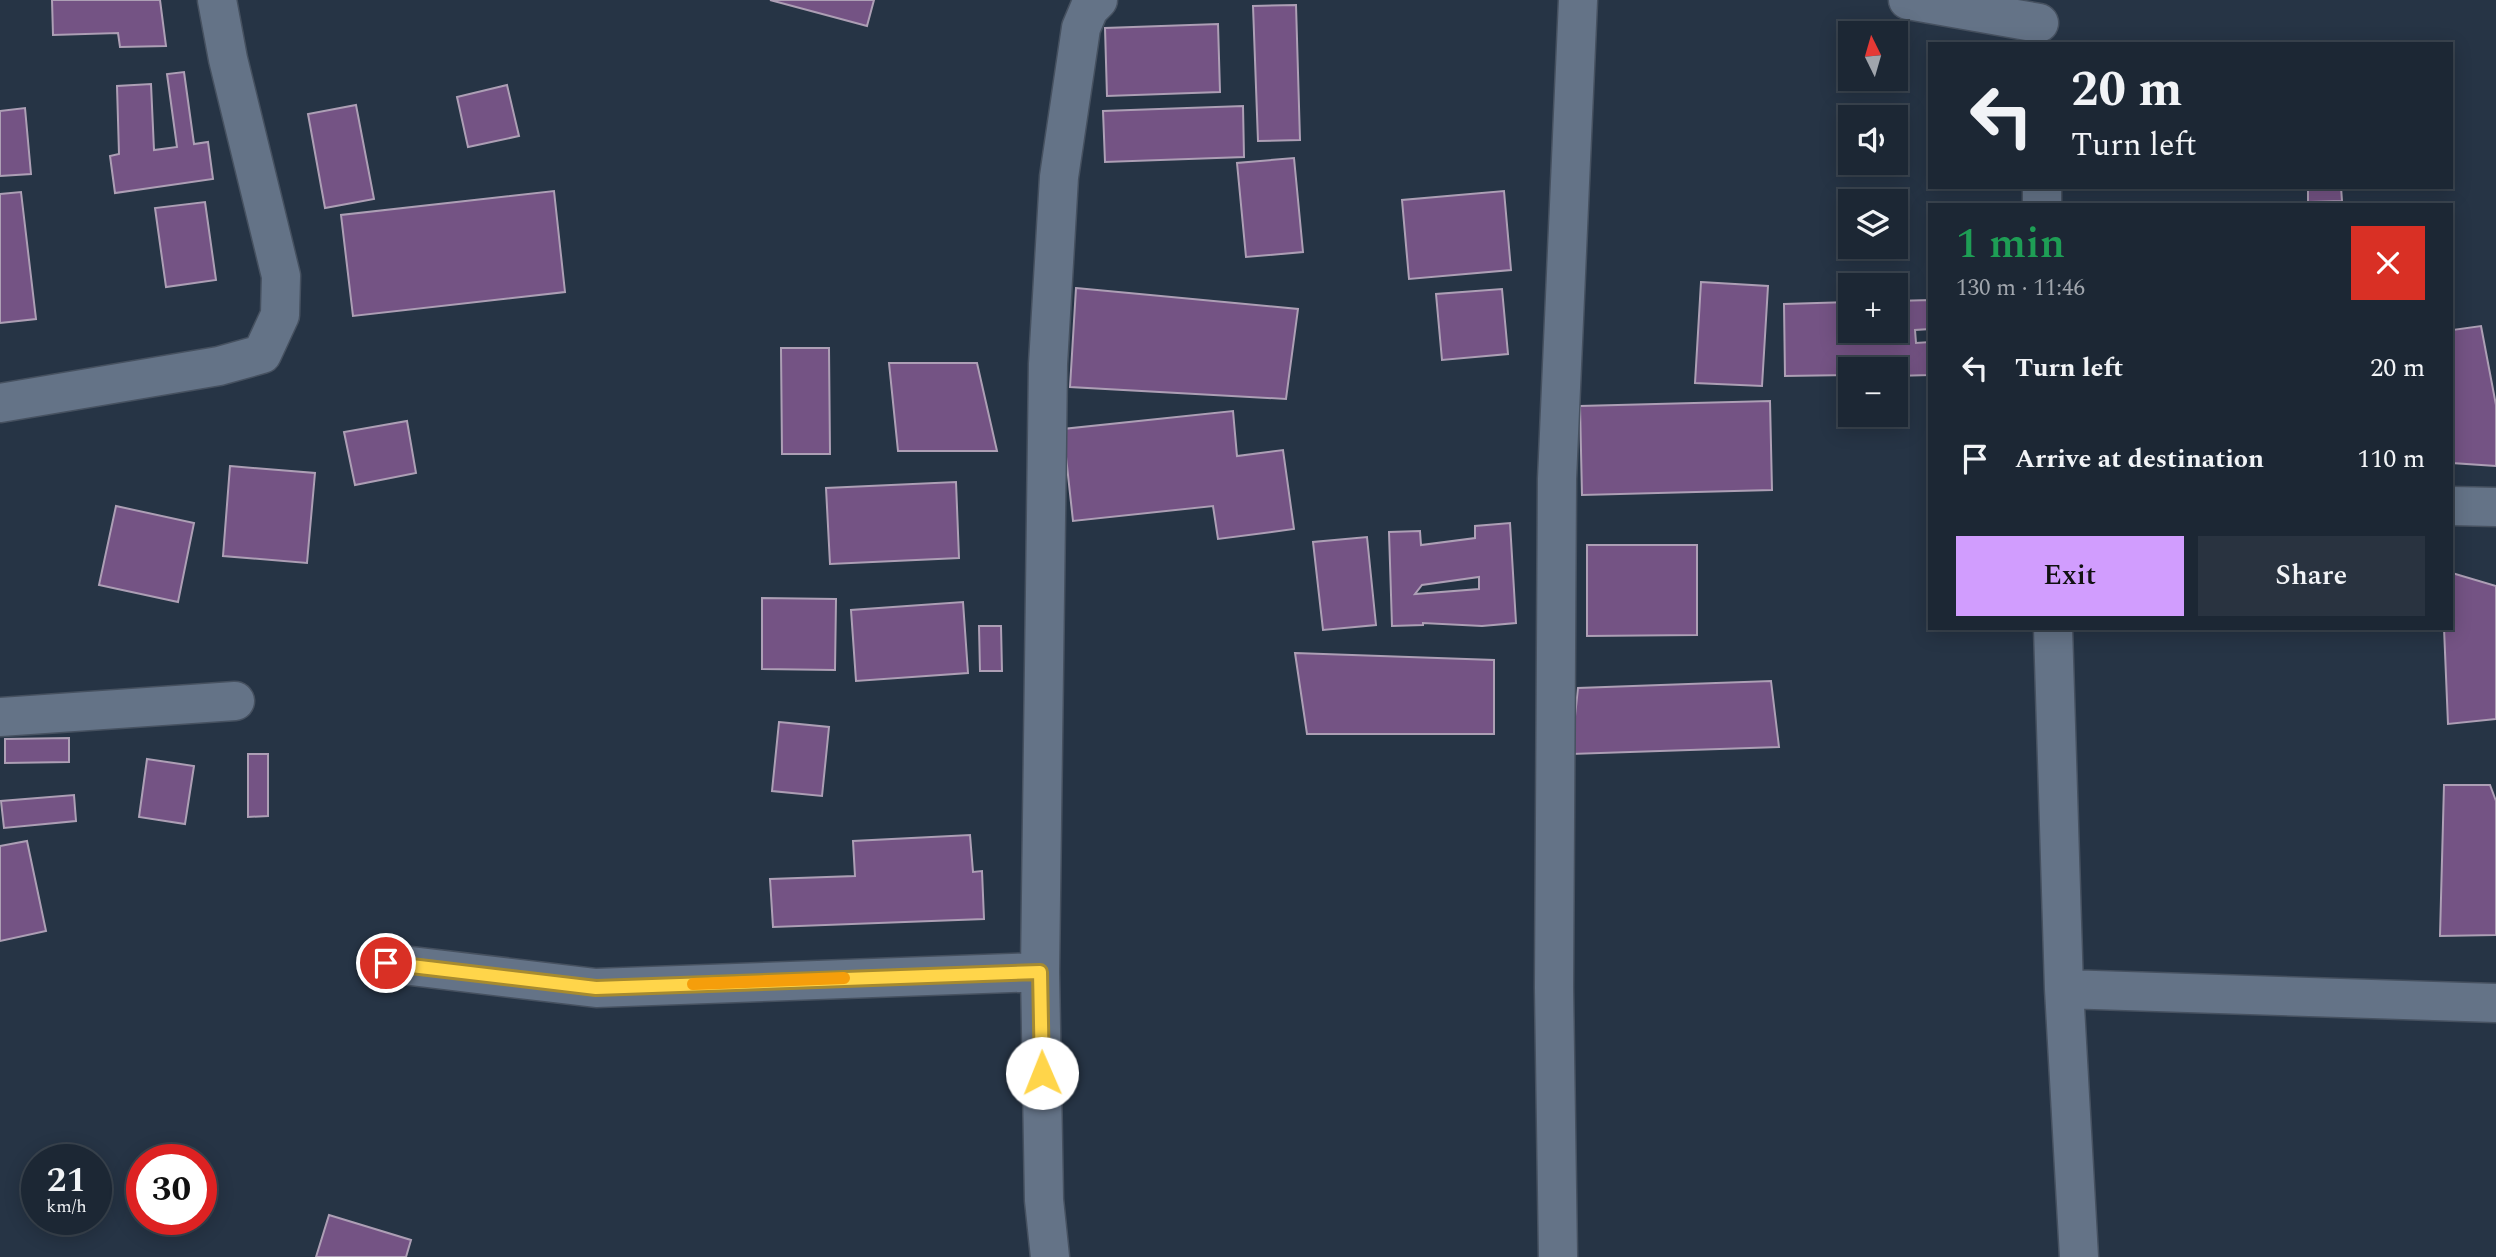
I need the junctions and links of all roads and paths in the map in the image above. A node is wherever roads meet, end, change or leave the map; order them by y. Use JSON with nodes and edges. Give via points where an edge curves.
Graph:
{"nodes":[{"id":1,"x":217,"y":0,"type":"edge"},
{"id":2,"x":1098,"y":0,"type":"edge"},
{"id":3,"x":1578,"y":0,"type":"edge"},
{"id":4,"x":1908,"y":0,"type":"edge"},
{"id":5,"x":2039,"y":22,"type":"edge"},
{"id":6,"x":0,"y":403,"type":"edge"},
{"id":7,"x":2453,"y":506,"type":"edge"},
{"id":8,"x":2496,"y":507,"type":"edge"},
{"id":9,"x":2053,"y":630,"type":"edge"},
{"id":10,"x":235,"y":701,"type":"dead end"},
{"id":11,"x":0,"y":717,"type":"edge"},
{"id":12,"x":386,"y":963,"type":"dead end"},
{"id":13,"x":1040,"y":972,"type":"junction"},
{"id":14,"x":2064,"y":989,"type":"junction"},
{"id":15,"x":2496,"y":1003,"type":"edge"},
{"id":16,"x":1050,"y":1257,"type":"edge"},
{"id":17,"x":1558,"y":1257,"type":"edge"},
{"id":18,"x":2079,"y":1257,"type":"edge"}],
"edges":[{"from":1,"to":6,"type":"street","via":[[281,276],[280,315],[262,354],[219,366]]},
{"from":2,"to":13,"type":"street","via":[[1081,28],[1058,190],[1048,364]]},
{"from":3,"to":17,"type":"street","via":[[1557,479],[1554,988]]},
{"from":4,"to":5,"type":"street"},
{"from":7,"to":8,"type":"street"},
{"from":9,"to":14,"type":"street"},
{"from":10,"to":11,"type":"street"},
{"from":12,"to":13,"type":"street","via":[[606,988]]},
{"from":13,"to":16,"type":"street","via":[[1044,1200]]},
{"from":14,"to":15,"type":"street"},
{"from":14,"to":18,"type":"street"}]}
